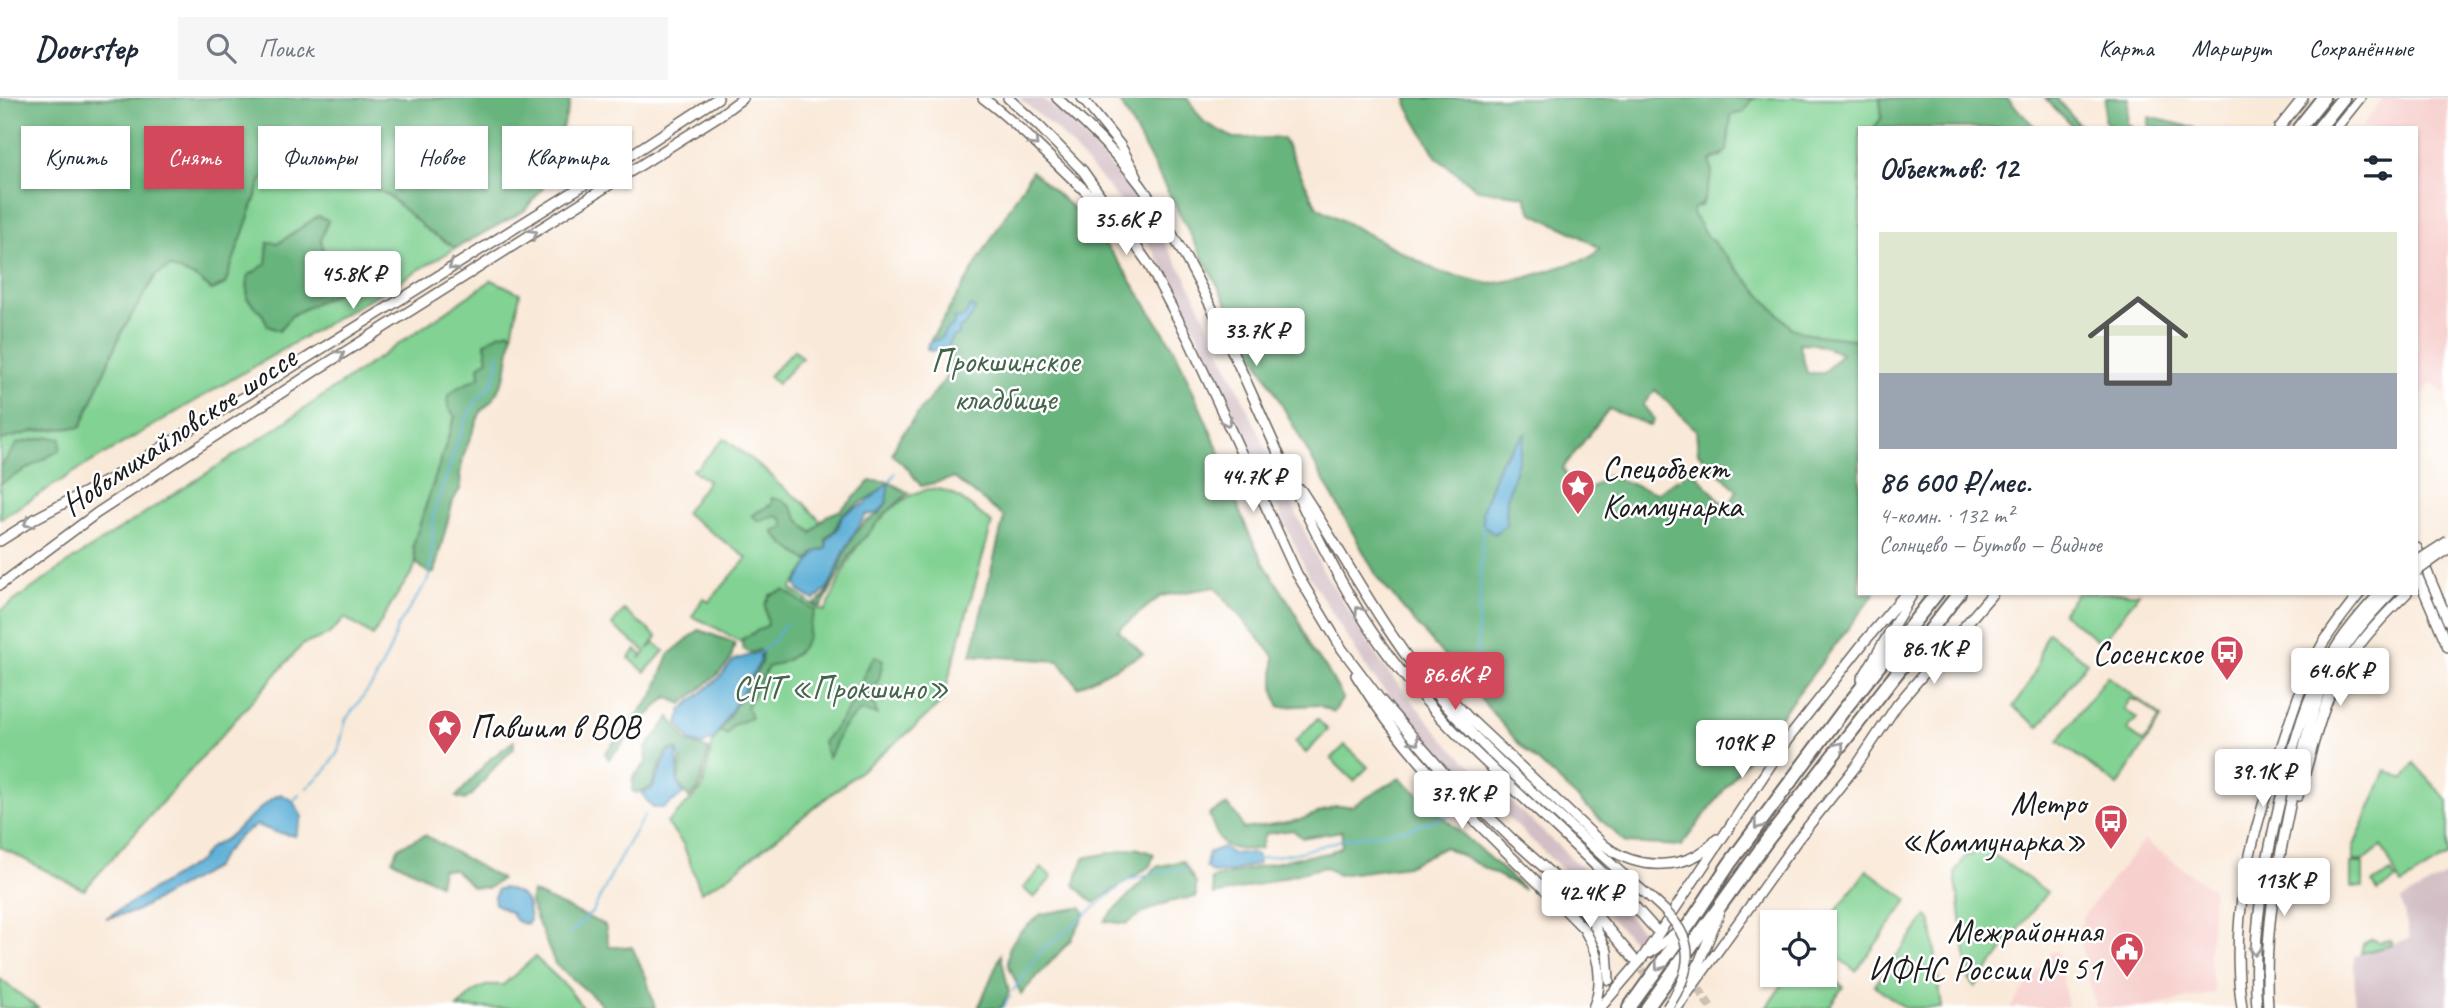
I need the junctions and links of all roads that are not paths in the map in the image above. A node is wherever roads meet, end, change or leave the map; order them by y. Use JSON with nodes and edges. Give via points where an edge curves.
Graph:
{"nodes":[{"id":1,"x":718,"y":98,"type":"edge"},
{"id":2,"x":743,"y":98,"type":"edge"},
{"id":3,"x":983,"y":98,"type":"edge"},
{"id":4,"x":1008,"y":98,"type":"edge"},
{"id":5,"x":1057,"y":98,"type":"edge"},
{"id":6,"x":1082,"y":98,"type":"edge"},
{"id":7,"x":2303,"y":98,"type":"edge"},
{"id":8,"x":2323,"y":98,"type":"edge"},
{"id":9,"x":2343,"y":98,"type":"edge"},
{"id":10,"x":2360,"y":98,"type":"edge"},
{"id":11,"x":2281,"y":126,"type":"edge"},
{"id":12,"x":2301,"y":126,"type":"edge"},
{"id":13,"x":2321,"y":126,"type":"edge"},
{"id":14,"x":2338,"y":126,"type":"edge"},
{"id":15,"x":1146,"y":192,"type":"junction"},
{"id":16,"x":1119,"y":221,"type":"junction"},
{"id":17,"x":1287,"y":468,"type":"junction"},
{"id":18,"x":0,"y":541,"type":"edge"},
{"id":19,"x":2448,"y":541,"type":"edge"},
{"id":20,"x":2448,"y":549,"type":"edge"},
{"id":21,"x":2418,"y":550,"type":"edge"},
{"id":22,"x":2418,"y":560,"type":"edge"},
{"id":23,"x":2428,"y":575,"type":"junction"},
{"id":24,"x":2418,"y":577,"type":"edge"},
{"id":25,"x":2418,"y":578,"type":"edge"},
{"id":26,"x":2418,"y":580,"type":"edge"},
{"id":27,"x":0,"y":585,"type":"edge"},
{"id":28,"x":1904,"y":595,"type":"edge"},
{"id":29,"x":1912,"y":595,"type":"edge"},
{"id":30,"x":1935,"y":595,"type":"edge"},
{"id":31,"x":1957,"y":595,"type":"edge"},
{"id":32,"x":1991,"y":595,"type":"edge"},
{"id":33,"x":2358,"y":595,"type":"edge"},
{"id":34,"x":2379,"y":595,"type":"edge"},
{"id":35,"x":2389,"y":595,"type":"edge"},
{"id":36,"x":2405,"y":595,"type":"edge"},
{"id":37,"x":2448,"y":621,"type":"edge"},
{"id":38,"x":2351,"y":633,"type":"junction"},
{"id":39,"x":1402,"y":647,"type":"junction"},
{"id":40,"x":2448,"y":648,"type":"edge"},
{"id":41,"x":1342,"y":649,"type":"junction"},
{"id":42,"x":1843,"y":711,"type":"junction"},
{"id":43,"x":1738,"y":812,"type":"junction"},
{"id":44,"x":2286,"y":827,"type":"junction"},
{"id":45,"x":1563,"y":886,"type":"junction"},
{"id":46,"x":1726,"y":896,"type":"junction"},
{"id":47,"x":1693,"y":919,"type":"junction"},
{"id":48,"x":1655,"y":929,"type":"dead end"},
{"id":49,"x":1637,"y":959,"type":"junction"},
{"id":50,"x":1609,"y":980,"type":"dead end"},
{"id":51,"x":1684,"y":999,"type":"junction"},
{"id":52,"x":1593,"y":1008,"type":"edge"},
{"id":53,"x":1600,"y":1008,"type":"edge"},
{"id":54,"x":1629,"y":1008,"type":"edge"},
{"id":55,"x":1647,"y":1008,"type":"edge"},
{"id":56,"x":1667,"y":1008,"type":"edge"},
{"id":57,"x":1677,"y":1008,"type":"edge"},
{"id":58,"x":2242,"y":1008,"type":"edge"},
{"id":59,"x":2257,"y":1008,"type":"edge"},
{"id":60,"x":2269,"y":1008,"type":"edge"}],
"edges":[{"from":1,"to":18,"type":"main road","name":"Новомихайловское шоссе","one_way":true,"via":[[272,380]]},
{"from":27,"to":2,"type":"main road","name":"Новомихайловское шоссе","one_way":true,"via":[[97,513]]},
{"from":3,"to":16,"type":"main road","one_way":true},
{"from":4,"to":16,"type":"main road","via":[[1083,171]]},
{"from":5,"to":15,"type":"main road"},
{"from":6,"to":15,"type":"main road","via":[[1120,145]]},
{"from":7,"to":11,"type":"main road"},
{"from":8,"to":12,"type":"highway"},
{"from":9,"to":13,"type":"highway"},
{"from":10,"to":14,"type":"main road"},
{"from":15,"to":17,"type":"main road","via":[[1208,300]]},
{"from":16,"to":41,"type":"main road","one_way":true,"via":[[1189,340],[1297,574]]},
{"from":17,"to":39,"type":"main road"},
{"from":48,"to":17,"type":"main road","one_way":true,"via":[[1601,871],[1441,720],[1388,656],[1338,577]]},
{"from":19,"to":22,"type":"main road","bridge":true},
{"from":20,"to":24,"type":"main road","bridge":true},
{"from":21,"to":23,"type":"main road"},
{"from":23,"to":25,"type":"main road"},
{"from":23,"to":37,"type":"main road"},
{"from":26,"to":40,"type":"main road"},
{"from":28,"to":43,"type":"main road","via":[[1788,739]]},
{"from":29,"to":42,"type":"main road"},
{"from":30,"to":42,"type":"highway"},
{"from":46,"to":31,"type":"highway","one_way":true},
{"from":32,"to":51,"type":"main road","via":[[1898,705]]},
{"from":33,"to":58,"type":"main road","via":[[2312,665],[2254,831],[2240,917]]},
{"from":34,"to":38,"type":"main road"},
{"from":35,"to":38,"type":"main road"},
{"from":36,"to":44,"type":"main road","via":[[2360,642],[2334,686]]},
{"from":38,"to":44,"type":"main road","via":[[2312,719]]},
{"from":38,"to":59,"type":"main road","one_way":true,"via":[[2320,674],[2287,771],[2258,905]]},
{"from":39,"to":43,"type":"main road","via":[[1469,718],[1619,855],[1652,864],[1683,861],[1712,844]]},
{"from":39,"to":56,"type":"main road","bridge":true,"via":[[1439,698],[1487,747],[1676,922],[1684,936],[1688,963],[1684,980]]},
{"from":41,"to":45,"type":"main road","one_way":true,"via":[[1445,774]]},
{"from":41,"to":52,"type":"main road","via":[[1373,703],[1414,757],[1584,929],[1599,965]]},
{"from":42,"to":47,"type":"highway","one_way":true},
{"from":43,"to":49,"type":"main road","via":[[1690,890]]},
{"from":44,"to":60,"type":"main road","via":[[2270,916]]},
{"from":45,"to":49,"type":"main road"},
{"from":45,"to":50,"type":"main road","via":[[1599,933],[1607,951]]},
{"from":46,"to":51,"type":"main road"},
{"from":46,"to":55,"type":"highway"},
{"from":47,"to":49,"type":"main road"},
{"from":47,"to":54,"type":"highway","one_way":true},
{"from":49,"to":53,"type":"main road"},
{"from":51,"to":57,"type":"main road"}]}
